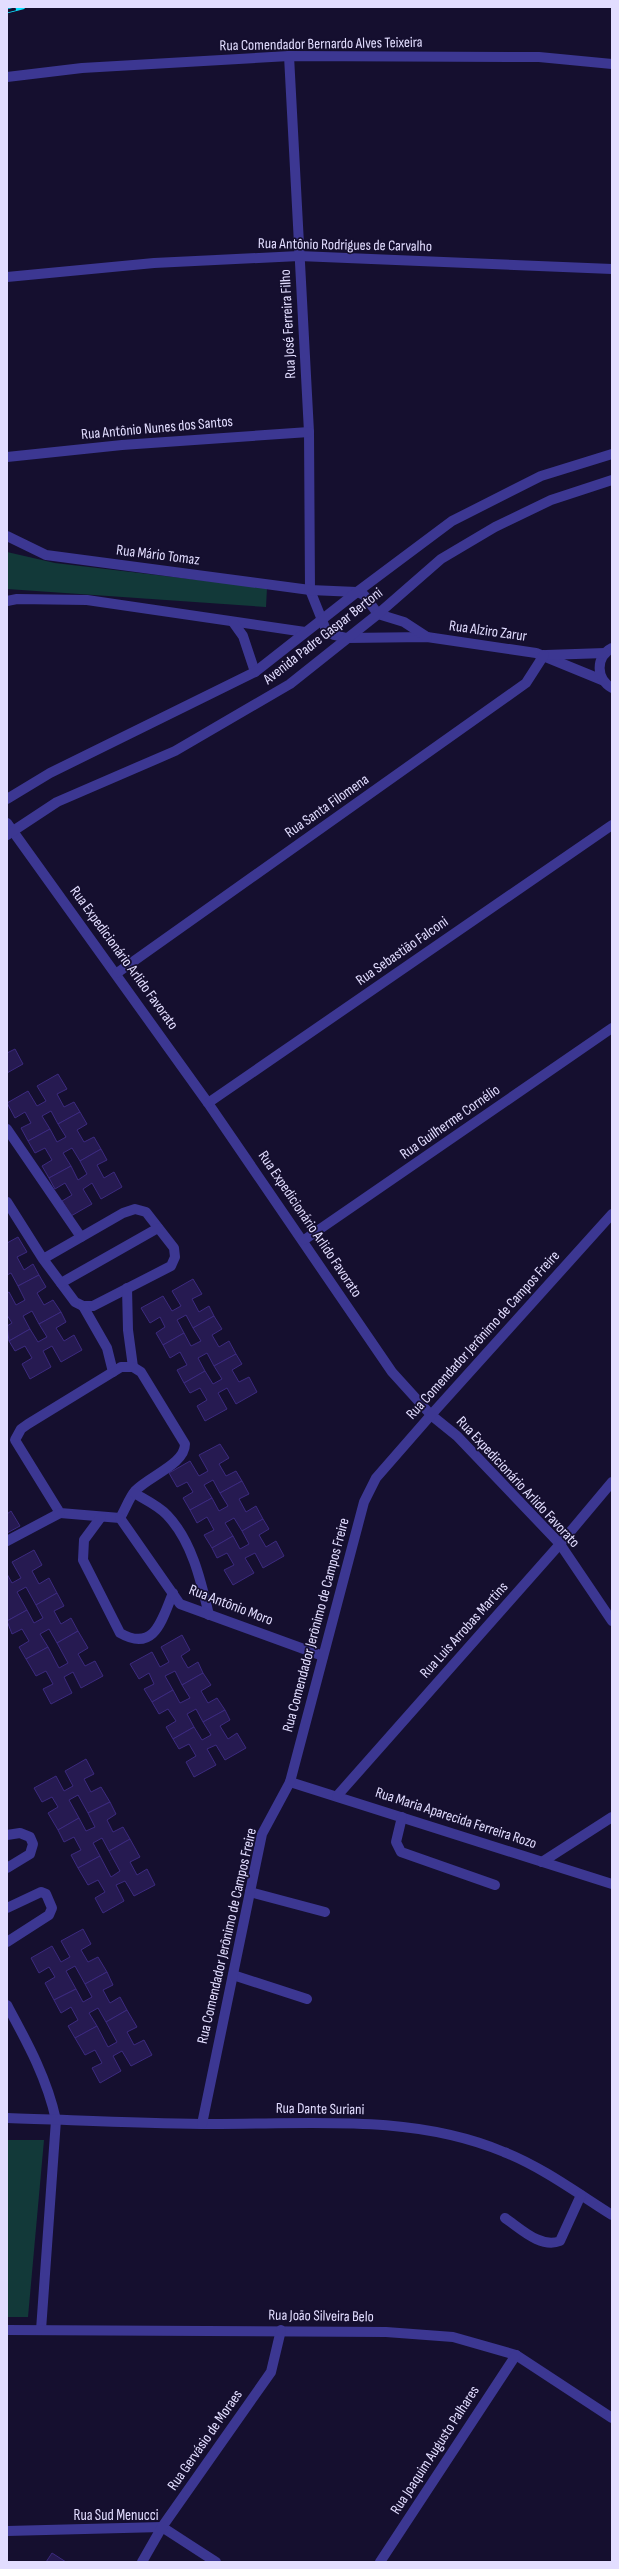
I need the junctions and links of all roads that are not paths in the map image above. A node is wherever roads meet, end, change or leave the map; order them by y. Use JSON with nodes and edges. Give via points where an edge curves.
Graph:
{"nodes":[{"id":1,"x":288,"y":56,"type":"junction"},
{"id":2,"x":612,"y":64,"type":"edge"},
{"id":3,"x":7,"y":77,"type":"edge"},
{"id":4,"x":299,"y":256,"type":"junction"},
{"id":5,"x":612,"y":269,"type":"edge"},
{"id":6,"x":7,"y":277,"type":"edge"},
{"id":7,"x":309,"y":432,"type":"junction"},
{"id":8,"x":612,"y":454,"type":"edge"},
{"id":9,"x":7,"y":457,"type":"edge"},
{"id":10,"x":612,"y":480,"type":"edge"},
{"id":11,"x":7,"y":536,"type":"edge"},
{"id":12,"x":310,"y":590,"type":"junction"},
{"id":13,"x":357,"y":592,"type":"junction"},
{"id":14,"x":7,"y":601,"type":"edge"},
{"id":15,"x":378,"y":614,"type":"junction"},
{"id":16,"x":321,"y":620,"type":"junction"},
{"id":17,"x":233,"y":622,"type":"junction"},
{"id":18,"x":305,"y":632,"type":"junction"},
{"id":19,"x":427,"y":637,"type":"junction"},
{"id":20,"x":347,"y":638,"type":"junction"},
{"id":21,"x":609,"y":650,"type":"edge"},
{"id":22,"x":544,"y":655,"type":"junction"},
{"id":23,"x":255,"y":672,"type":"junction"},
{"id":24,"x":602,"y":680,"type":"junction"},
{"id":25,"x":612,"y":688,"type":"edge"},
{"id":26,"x":7,"y":799,"type":"edge"},
{"id":27,"x":612,"y":825,"type":"edge"},
{"id":28,"x":9,"y":829,"type":"edge"},
{"id":29,"x":117,"y":973,"type":"junction"},
{"id":30,"x":612,"y":1028,"type":"edge"},
{"id":31,"x":208,"y":1102,"type":"junction"},
{"id":32,"x":7,"y":1129,"type":"edge"},
{"id":33,"x":7,"y":1202,"type":"edge"},
{"id":34,"x":612,"y":1214,"type":"edge"},
{"id":35,"x":158,"y":1228,"type":"junction"},
{"id":36,"x":80,"y":1238,"type":"junction"},
{"id":37,"x":304,"y":1240,"type":"junction"},
{"id":38,"x":43,"y":1259,"type":"junction"},
{"id":39,"x":61,"y":1283,"type":"junction"},
{"id":40,"x":127,"y":1288,"type":"junction"},
{"id":41,"x":83,"y":1306,"type":"junction"},
{"id":42,"x":132,"y":1367,"type":"junction"},
{"id":43,"x":113,"y":1372,"type":"junction"},
{"id":44,"x":431,"y":1415,"type":"junction"},
{"id":45,"x":612,"y":1482,"type":"edge"},
{"id":46,"x":134,"y":1492,"type":"junction"},
{"id":47,"x":60,"y":1513,"type":"junction"},
{"id":48,"x":101,"y":1517,"type":"junction"},
{"id":49,"x":120,"y":1518,"type":"junction"},
{"id":50,"x":7,"y":1541,"type":"edge"},
{"id":51,"x":560,"y":1544,"type":"junction"},
{"id":52,"x":173,"y":1593,"type":"junction"},
{"id":53,"x":209,"y":1615,"type":"junction"},
{"id":54,"x":612,"y":1621,"type":"edge"},
{"id":55,"x":323,"y":1656,"type":"junction"},
{"id":56,"x":290,"y":1782,"type":"junction"},
{"id":57,"x":337,"y":1796,"type":"junction"},
{"id":58,"x":402,"y":1816,"type":"junction"},
{"id":59,"x":612,"y":1817,"type":"edge"},
{"id":60,"x":7,"y":1835,"type":"edge"},
{"id":61,"x":542,"y":1862,"type":"junction"},
{"id":62,"x":7,"y":1868,"type":"edge"},
{"id":63,"x":612,"y":1884,"type":"edge"},
{"id":64,"x":495,"y":1885,"type":"dead end"},
{"id":65,"x":250,"y":1892,"type":"junction"},
{"id":66,"x":7,"y":1908,"type":"edge"},
{"id":67,"x":324,"y":1912,"type":"dead end"},
{"id":68,"x":7,"y":1942,"type":"edge"},
{"id":69,"x":233,"y":1975,"type":"junction"},
{"id":70,"x":307,"y":1999,"type":"dead end"},
{"id":71,"x":7,"y":2005,"type":"edge"},
{"id":72,"x":7,"y":2118,"type":"edge"},
{"id":73,"x":56,"y":2120,"type":"junction"},
{"id":74,"x":202,"y":2124,"type":"junction"},
{"id":75,"x":581,"y":2195,"type":"junction"},
{"id":76,"x":612,"y":2215,"type":"edge"},
{"id":77,"x":505,"y":2218,"type":"dead end"},
{"id":78,"x":7,"y":2330,"type":"edge"},
{"id":79,"x":41,"y":2330,"type":"junction"},
{"id":80,"x":281,"y":2330,"type":"junction"},
{"id":81,"x":516,"y":2355,"type":"junction"},
{"id":82,"x":612,"y":2418,"type":"edge"},
{"id":83,"x":162,"y":2527,"type":"junction"},
{"id":84,"x":7,"y":2531,"type":"edge"},
{"id":85,"x":142,"y":2562,"type":"edge"},
{"id":86,"x":216,"y":2562,"type":"edge"},
{"id":87,"x":380,"y":2562,"type":"edge"}],
"edges":[{"from":1,"to":2,"type":"street","name":"Rua Comendador Bernardo Alves Teixeira","via":[[539,57]]},
{"from":1,"to":3,"type":"street","name":"Rua Comendador Bernardo Alves Teixeira","via":[[82,68]]},
{"from":1,"to":4,"type":"street","name":"Rua José Ferreira Filho"},
{"from":4,"to":5,"type":"street","name":"Rua Antônio Rodrigues de Carvalho"},
{"from":4,"to":6,"type":"street","name":"Rua Antônio Rodrigues de Carvalho","via":[[154,263]]},
{"from":4,"to":7,"type":"street","name":"Rua José Ferreira Filho"},
{"from":7,"to":9,"type":"street","name":"Rua Antônio Nunes dos Santos","via":[[122,445]]},
{"from":7,"to":12,"type":"street","name":"Rua José Ferreira Filho"},
{"from":8,"to":13,"type":"street","name":"Avenida Padre Gaspar Bertoni","via":[[541,476],[452,521]]},
{"from":10,"to":15,"type":"street","name":"Avenida Padre Gaspar Bertoni","via":[[551,500],[495,527],[441,559]]},
{"from":11,"to":12,"type":"street","name":"Rua Mário Tomaz","via":[[46,556]]},
{"from":12,"to":13,"type":"street","name":"Rua Mário Tomaz"},
{"from":12,"to":16,"type":"street"},
{"from":13,"to":15,"type":"street","via":[[364,595]]},
{"from":13,"to":16,"type":"street","name":"Avenida Padre Gaspar Bertoni"},
{"from":14,"to":17,"type":"street","via":[[87,600]]},
{"from":15,"to":19,"type":"street","name":"Rua Alziro Zarur","via":[[404,622]]},
{"from":15,"to":20,"type":"street","name":"Avenida Padre Gaspar Bertoni"},
{"from":16,"to":18,"type":"street","name":"Avenida Padre Gaspar Bertoni"},
{"from":16,"to":20,"type":"street","name":"Rua Alziro Zarur","via":[[326,630],[334,636]]},
{"from":17,"to":18,"type":"street"},
{"from":17,"to":23,"type":"street","via":[[243,636]]},
{"from":18,"to":23,"type":"street","name":"Avenida Padre Gaspar Bertoni"},
{"from":19,"to":20,"type":"street","name":"Rua Alziro Zarur"},
{"from":19,"to":22,"type":"street","name":"Rua Alziro Zarur"},
{"from":20,"to":28,"type":"street","name":"Avenida Padre Gaspar Bertoni","via":[[290,684],[175,751],[57,802]]},
{"from":21,"to":22,"type":"street","name":"Rua Alziro Zarur"},
{"from":21,"to":24,"type":"street","via":[[599,669]]},
{"from":22,"to":24,"type":"street","name":"Rua Alziro Zarur"},
{"from":22,"to":29,"type":"street","name":"Rua Santa Filomena","via":[[526,683]]},
{"from":23,"to":26,"type":"street","name":"Avenida Padre Gaspar Bertoni","via":[[50,774]]},
{"from":24,"to":25,"type":"street","name":"Rua Alziro Zarur"},
{"from":27,"to":31,"type":"street","name":"Rua Sebastião Falconi"},
{"from":28,"to":29,"type":"street","name":"Rua Expedicionário Arlido Favorato"},
{"from":29,"to":31,"type":"street","name":"Rua Expedicionário Arlido Favorato"},
{"from":30,"to":37,"type":"street","name":"Rua Guilherme Cornélio"},
{"from":31,"to":37,"type":"street","name":"Rua Expedicionário Arlido Favorato"},
{"from":32,"to":36,"type":"street"},
{"from":33,"to":38,"type":"street"},
{"from":34,"to":44,"type":"street","name":"Rua Comendador Jerônimo de Campos Freire"},
{"from":35,"to":36,"type":"street","via":[[146,1212],[135,1209],[123,1213]]},
{"from":35,"to":39,"type":"street"},
{"from":35,"to":40,"type":"street","via":[[174,1248],[175,1257],[171,1266]]},
{"from":36,"to":38,"type":"street"},
{"from":37,"to":44,"type":"street","name":"Rua Expedicionário Arlido Favorato","via":[[392,1372]]},
{"from":38,"to":39,"type":"street"},
{"from":39,"to":41,"type":"street","via":[[75,1302]]},
{"from":40,"to":41,"type":"street","via":[[93,1306]]},
{"from":40,"to":42,"type":"street"},
{"from":41,"to":43,"type":"street","via":[[107,1348]]},
{"from":42,"to":43,"type":"street","via":[[121,1367]]},
{"from":42,"to":46,"type":"street","via":[[141,1372],[185,1444],[185,1451],[180,1458]]},
{"from":43,"to":47,"type":"street","via":[[28,1424],[21,1429],[15,1440]]},
{"from":44,"to":51,"type":"street","name":"Rua Expedicionário Arlido Favorato","via":[[457,1436]]},
{"from":44,"to":55,"type":"street","name":"Rua Comendador Jerônimo de Campos Freire","via":[[376,1478],[364,1502]]},
{"from":45,"to":51,"type":"street","name":"Rua Luis Arrobas Martins"},
{"from":46,"to":49,"type":"street"},
{"from":46,"to":53,"type":"street","via":[[166,1514],[177,1528],[198,1571]]},
{"from":47,"to":48,"type":"street"},
{"from":47,"to":50,"type":"street"},
{"from":48,"to":49,"type":"street"},
{"from":48,"to":52,"type":"street","via":[[84,1540],[83,1560],[120,1633],[131,1639],[143,1639],[155,1633]]},
{"from":49,"to":52,"type":"street","name":"Rua Antônio Moro"},
{"from":51,"to":54,"type":"street","name":"Rua Expedicionário Arlido Favorato"},
{"from":51,"to":57,"type":"street","name":"Rua Luis Arrobas Martins"},
{"from":52,"to":53,"type":"street","name":"Rua Antônio Moro","via":[[180,1604]]},
{"from":53,"to":55,"type":"street","name":"Rua Antônio Moro"},
{"from":55,"to":56,"type":"street","name":"Rua Comendador Jerônimo de Campos Freire"},
{"from":56,"to":57,"type":"street","name":"Rua Maria Aparecida Ferreira Rozo"},
{"from":56,"to":65,"type":"street","name":"Rua Comendador Jerônimo de Campos Freire","via":[[262,1834]]},
{"from":57,"to":58,"type":"street","name":"Rua Maria Aparecida Ferreira Rozo"},
{"from":58,"to":61,"type":"street","name":"Rua Maria Aparecida Ferreira Rozo"},
{"from":58,"to":64,"type":"street","via":[[396,1842],[401,1852]]},
{"from":59,"to":61,"type":"street"},
{"from":60,"to":62,"type":"street","via":[[20,1833],[30,1836],[33,1844],[30,1854]]},
{"from":61,"to":63,"type":"street","name":"Rua Maria Aparecida Ferreira Rozo"},
{"from":65,"to":67,"type":"street"},
{"from":65,"to":69,"type":"street","name":"Rua Comendador Jerônimo de Campos Freire"},
{"from":66,"to":68,"type":"street","via":[[42,1892],[46,1894],[52,1908],[51,1914]]},
{"from":69,"to":70,"type":"street"},
{"from":69,"to":74,"type":"street","name":"Rua Comendador Jerônimo de Campos Freire"},
{"from":71,"to":73,"type":"street","via":[[37,2061],[50,2093]]},
{"from":72,"to":73,"type":"street","name":"Rua Dante Suriani"},
{"from":73,"to":74,"type":"street","name":"Rua Dante Suriani"},
{"from":73,"to":79,"type":"street"},
{"from":74,"to":75,"type":"street","name":"Rua Dante Suriani","via":[[359,2124],[449,2135],[504,2152]]},
{"from":75,"to":76,"type":"street","name":"Rua Dante Suriani"},
{"from":75,"to":77,"type":"street","via":[[560,2241],[556,2243],[544,2243]]},
{"from":78,"to":79,"type":"street","name":"Rua João Silveira Belo"},
{"from":79,"to":80,"type":"street","name":"Rua João Silveira Belo"},
{"from":80,"to":81,"type":"street","name":"Rua João Silveira Belo","via":[[386,2332],[453,2337]]},
{"from":80,"to":83,"type":"street","name":"Rua Gervásio de Moraes","via":[[271,2372]]},
{"from":81,"to":82,"type":"street","name":"Rua João Silveira Belo"},
{"from":81,"to":87,"type":"street","name":"Rua Joaquim Augusto Palhares"},
{"from":83,"to":84,"type":"street","name":"Rua Sud Menucci"},
{"from":83,"to":85,"type":"street","name":"Rua Gervásio de Moraes"},
{"from":83,"to":86,"type":"street","name":"Rua Sud Menucci"}]}
